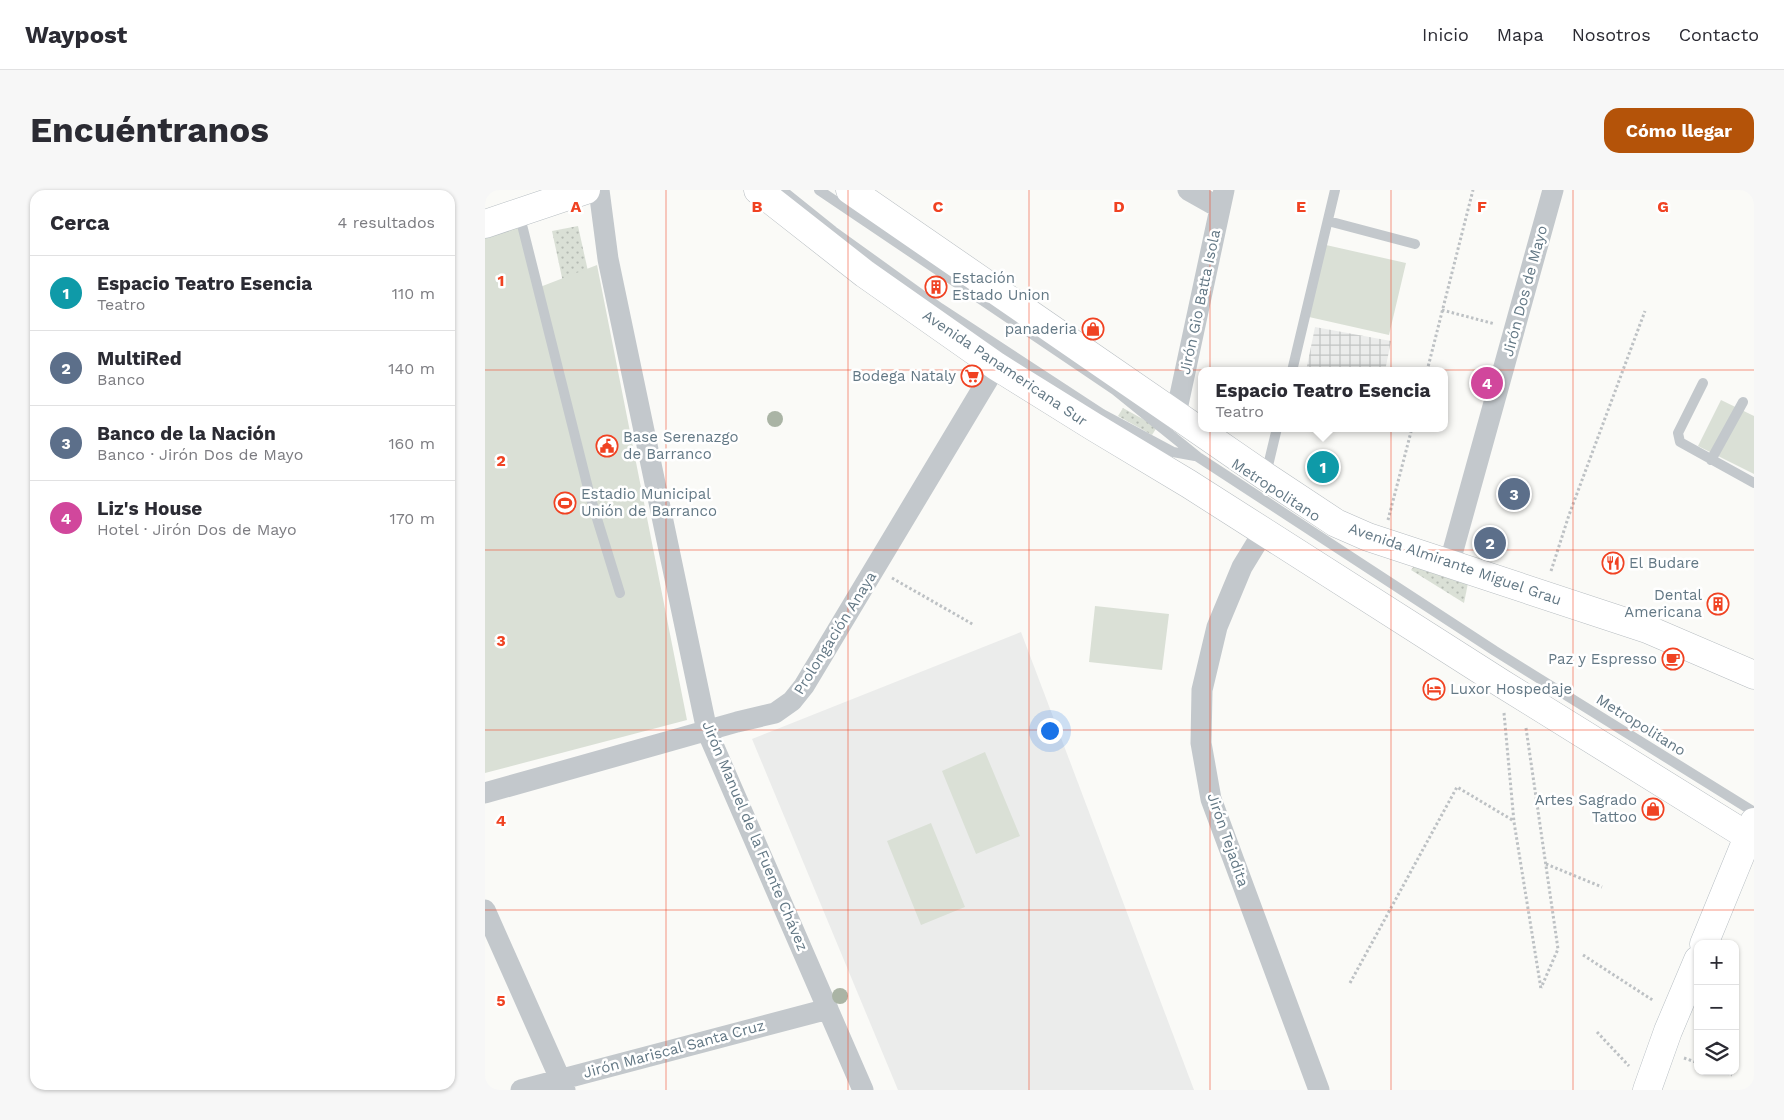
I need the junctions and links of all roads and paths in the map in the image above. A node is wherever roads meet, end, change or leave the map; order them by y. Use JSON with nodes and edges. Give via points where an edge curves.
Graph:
{"nodes":[{"id":1,"x":586,"y":190,"type":"edge"},
{"id":2,"x":599,"y":190,"type":"edge"},
{"id":3,"x":758,"y":190,"type":"edge"},
{"id":4,"x":783,"y":190,"type":"edge"},
{"id":5,"x":819,"y":190,"type":"edge"},
{"id":6,"x":850,"y":190,"type":"edge"},
{"id":7,"x":1188,"y":190,"type":"edge"},
{"id":8,"x":1335,"y":190,"type":"edge"},
{"id":9,"x":1473,"y":190,"type":"edge"},
{"id":10,"x":1553,"y":190,"type":"edge"},
{"id":11,"x":1222,"y":199,"type":"edge"},
{"id":12,"x":519,"y":213,"type":"junction"},
{"id":13,"x":1327,"y":221,"type":"junction"},
{"id":14,"x":485,"y":224,"type":"edge"},
{"id":15,"x":1415,"y":244,"type":"dead end"},
{"id":16,"x":1443,"y":310,"type":"junction"},
{"id":17,"x":1645,"y":311,"type":"dead end"},
{"id":18,"x":1514,"y":329,"type":"junction"},
{"id":19,"x":996,"y":366,"type":"junction"},
{"id":20,"x":1293,"y":367,"type":"edge"},
{"id":21,"x":1428,"y":367,"type":"edge"},
{"id":22,"x":1703,"y":383,"type":"dead end"},
{"id":23,"x":1743,"y":402,"type":"dead end"},
{"id":24,"x":1176,"y":414,"type":"junction"},
{"id":25,"x":1198,"y":429,"type":"edge"},
{"id":26,"x":1202,"y":432,"type":"edge"},
{"id":27,"x":1276,"y":432,"type":"edge"},
{"id":28,"x":1411,"y":432,"type":"edge"},
{"id":29,"x":1198,"y":457,"type":"junction"},
{"id":30,"x":1711,"y":460,"type":"junction"},
{"id":31,"x":1265,"y":476,"type":"junction"},
{"id":32,"x":1754,"y":483,"type":"edge"},
{"id":33,"x":1264,"y":531,"type":"junction"},
{"id":34,"x":1383,"y":542,"type":"junction"},
{"id":35,"x":1449,"y":565,"type":"junction"},
{"id":36,"x":875,"y":568,"type":"junction"},
{"id":37,"x":620,"y":593,"type":"dead end"},
{"id":38,"x":1543,"y":595,"type":"junction"},
{"id":39,"x":974,"y":625,"type":"dead end"},
{"id":40,"x":1754,"y":675,"type":"edge"},
{"id":41,"x":1511,"y":689,"type":"junction"},
{"id":42,"x":707,"y":731,"type":"junction"},
{"id":43,"x":485,"y":793,"type":"edge"},
{"id":44,"x":1514,"y":822,"type":"junction"},
{"id":45,"x":1753,"y":828,"type":"edge"},
{"id":46,"x":1546,"y":864,"type":"junction"},
{"id":47,"x":1601,"y":887,"type":"dead end"},
{"id":48,"x":485,"y":910,"type":"edge"},
{"id":49,"x":1706,"y":940,"type":"edge"},
{"id":50,"x":1583,"y":956,"type":"dead end"},
{"id":51,"x":1694,"y":970,"type":"edge"},
{"id":52,"x":1350,"y":983,"type":"dead end"},
{"id":53,"x":828,"y":1009,"type":"junction"},
{"id":54,"x":1675,"y":1015,"type":"junction"},
{"id":55,"x":1597,"y":1032,"type":"dead end"},
{"id":56,"x":563,"y":1084,"type":"edge"},
{"id":57,"x":1648,"y":1088,"type":"edge"},
{"id":58,"x":521,"y":1090,"type":"edge"},
{"id":59,"x":863,"y":1090,"type":"edge"},
{"id":60,"x":1319,"y":1090,"type":"edge"}],
"edges":[{"from":1,"to":12,"type":"main road"},
{"from":2,"to":42,"type":"street","name":"Jirón Manuel de la Fuente Chávez","via":[[608,259]]},
{"from":3,"to":19,"type":"main road","name":"Avenida Panamericana Sur","via":[[865,274]]},
{"from":4,"to":29,"type":"lane","via":[[833,231],[940,308],[1102,414],[1173,452]]},
{"from":5,"to":29,"type":"lane","name":"Metropolitano","via":[[1115,390]]},
{"from":6,"to":24,"type":"main road"},
{"from":7,"to":11,"type":"street"},
{"from":8,"to":13,"type":"lane"},
{"from":9,"to":16,"type":"path"},
{"from":10,"to":18,"type":"street","name":"Jirón Dos de Mayo"},
{"from":11,"to":24,"type":"street","name":"Jirón Gio Batta Isola"},
{"from":12,"to":14,"type":"main road"},
{"from":12,"to":37,"type":"lane","via":[[590,496]]},
{"from":13,"to":15,"type":"lane"},
{"from":13,"to":20,"type":"lane"},
{"from":16,"to":18,"type":"path"},
{"from":16,"to":21,"type":"path"},
{"from":17,"to":38,"type":"path"},
{"from":18,"to":35,"type":"street","name":"Jirón Dos de Mayo"},
{"from":19,"to":33,"type":"main road","name":"Avenida Panamericana Sur"},
{"from":19,"to":36,"type":"street","name":"Prolongación Anaya"},
{"from":22,"to":30,"type":"lane","via":[[1678,433],[1680,442]]},
{"from":23,"to":30,"type":"lane"},
{"from":24,"to":25,"type":"main road","name":"Avenida Almirante Miguel Grau"},
{"from":26,"to":31,"type":"main road","name":"Avenida Almirante Miguel Grau"},
{"from":27,"to":31,"type":"lane"},
{"from":28,"to":34,"type":"path"},
{"from":29,"to":45,"type":"lane","name":"Metropolitano","via":[[1495,651]]},
{"from":30,"to":32,"type":"lane"},
{"from":31,"to":34,"type":"main road","name":"Avenida Almirante Miguel Grau","via":[[1336,523]]},
{"from":33,"to":41,"type":"main road","name":"Avenida Panamericana Sur"},
{"from":33,"to":60,"type":"street","name":"Jirón Tejadita","via":[[1242,567],[1217,627],[1202,690],[1201,743],[1211,799]]},
{"from":34,"to":35,"type":"main road","name":"Avenida Almirante Miguel Grau"},
{"from":35,"to":38,"type":"main road","name":"Avenida Almirante Miguel Grau"},
{"from":36,"to":39,"type":"path"},
{"from":36,"to":42,"type":"street","name":"Prolongación Anaya","via":[[792,702],[775,712]]},
{"from":38,"to":40,"type":"main road","name":"Avenida Almirante Miguel Grau","via":[[1647,629]]},
{"from":41,"to":44,"type":"path"},
{"from":41,"to":45,"type":"main road","name":"Avenida Panamericana Sur"},
{"from":41,"to":46,"type":"path"},
{"from":42,"to":43,"type":"street","name":"Prolongación Anaya"},
{"from":42,"to":53,"type":"street","name":"Jirón Manuel de la Fuente Chávez"},
{"from":44,"to":46,"type":"path","via":[[1541,989],[1558,948]]},
{"from":44,"to":52,"type":"path","via":[[1457,788]]},
{"from":45,"to":49,"type":"main road"},
{"from":46,"to":47,"type":"path"},
{"from":48,"to":56,"type":"street"},
{"from":50,"to":54,"type":"path"},
{"from":51,"to":54,"type":"main road"},
{"from":53,"to":56,"type":"street","name":"Jirón Mariscal Santa Cruz"},
{"from":53,"to":59,"type":"street","name":"Jirón Manuel de la Fuente Chávez"},
{"from":54,"to":57,"type":"main road"},
{"from":55,"to":57,"type":"path"},
{"from":56,"to":58,"type":"street","name":"Jirón Mariscal Santa Cruz"}]}
